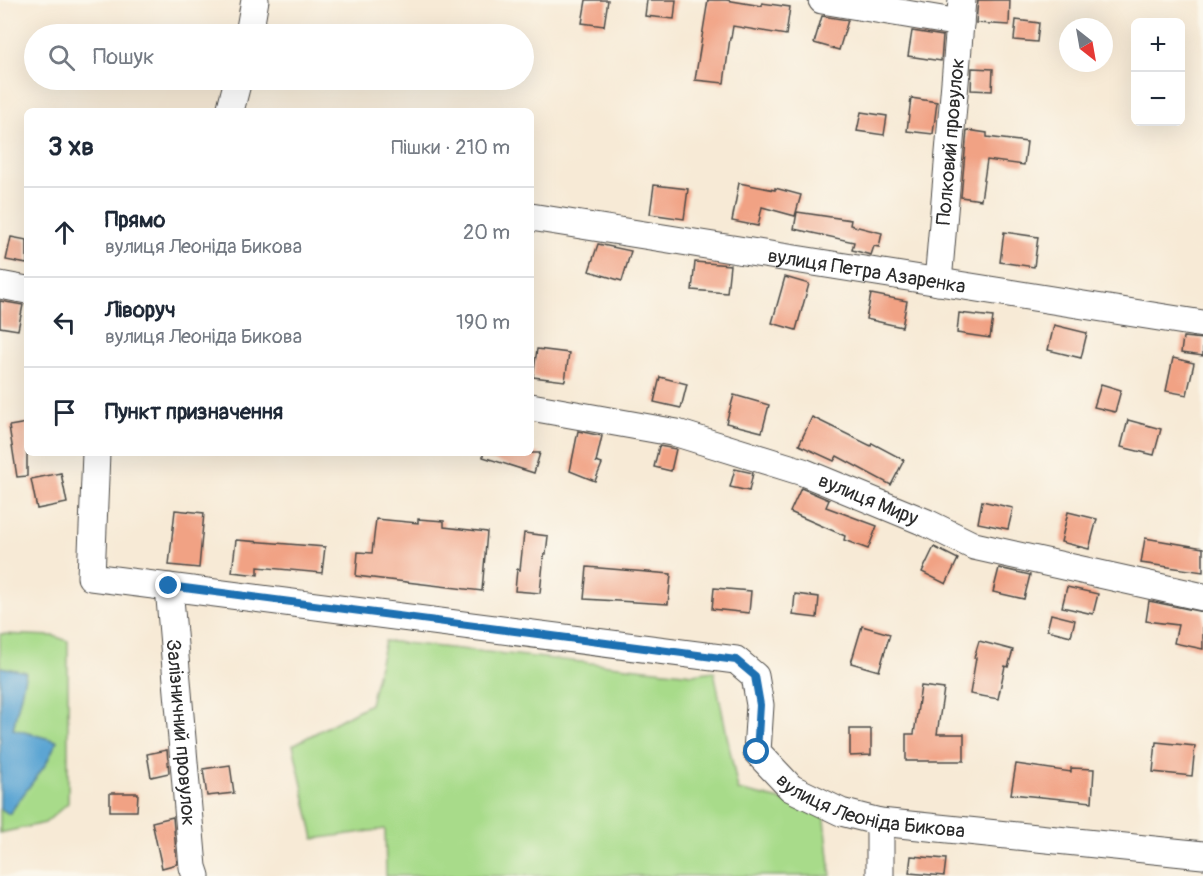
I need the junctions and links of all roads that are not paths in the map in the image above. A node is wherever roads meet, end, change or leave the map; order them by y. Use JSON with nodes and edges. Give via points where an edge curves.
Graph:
{"nodes":[{"id":1,"x":255,"y":0,"type":"edge"},
{"id":2,"x":822,"y":0,"type":"edge"},
{"id":3,"x":961,"y":11,"type":"edge"},
{"id":4,"x":251,"y":24,"type":"edge"},
{"id":5,"x":235,"y":90,"type":"edge"},
{"id":6,"x":231,"y":108,"type":"edge"},
{"id":7,"x":534,"y":217,"type":"edge"},
{"id":8,"x":938,"y":282,"type":"junction"},
{"id":9,"x":0,"y":285,"type":"edge"},
{"id":10,"x":24,"y":289,"type":"edge"},
{"id":11,"x":1203,"y":324,"type":"edge"},
{"id":12,"x":534,"y":408,"type":"edge"},
{"id":13,"x":96,"y":456,"type":"edge"},
{"id":14,"x":169,"y":586,"type":"junction"},
{"id":15,"x":1203,"y":597,"type":"edge"},
{"id":16,"x":880,"y":822,"type":"junction"},
{"id":17,"x":1203,"y":855,"type":"edge"},
{"id":18,"x":196,"y":876,"type":"edge"},
{"id":19,"x":880,"y":876,"type":"edge"}],
"edges":[{"from":1,"to":4,"type":"street"},
{"from":2,"to":3,"type":"street"},
{"from":3,"to":8,"type":"street","name":"Полковий провулок"},
{"from":5,"to":6,"type":"street"},
{"from":7,"to":8,"type":"street","name":"вулиця Петра Азаренка"},
{"from":8,"to":11,"type":"street","name":"вулиця Петра Азаренка"},
{"from":9,"to":10,"type":"street"},
{"from":12,"to":15,"type":"street","name":"вулиця Миру","via":[[677,433],[803,472],[974,546]]},
{"from":13,"to":14,"type":"street","name":"вулиця Леоніда Бикова","via":[[91,577]]},
{"from":14,"to":16,"type":"street","name":"вулиця Леоніда Бикова","via":[[736,660],[755,676],[760,705],[757,752],[791,788],[841,812]]},
{"from":14,"to":18,"type":"street","name":"Залізничний провулок"},
{"from":16,"to":17,"type":"street","name":"вулиця Леоніда Бикова"},
{"from":16,"to":19,"type":"street"}]}
